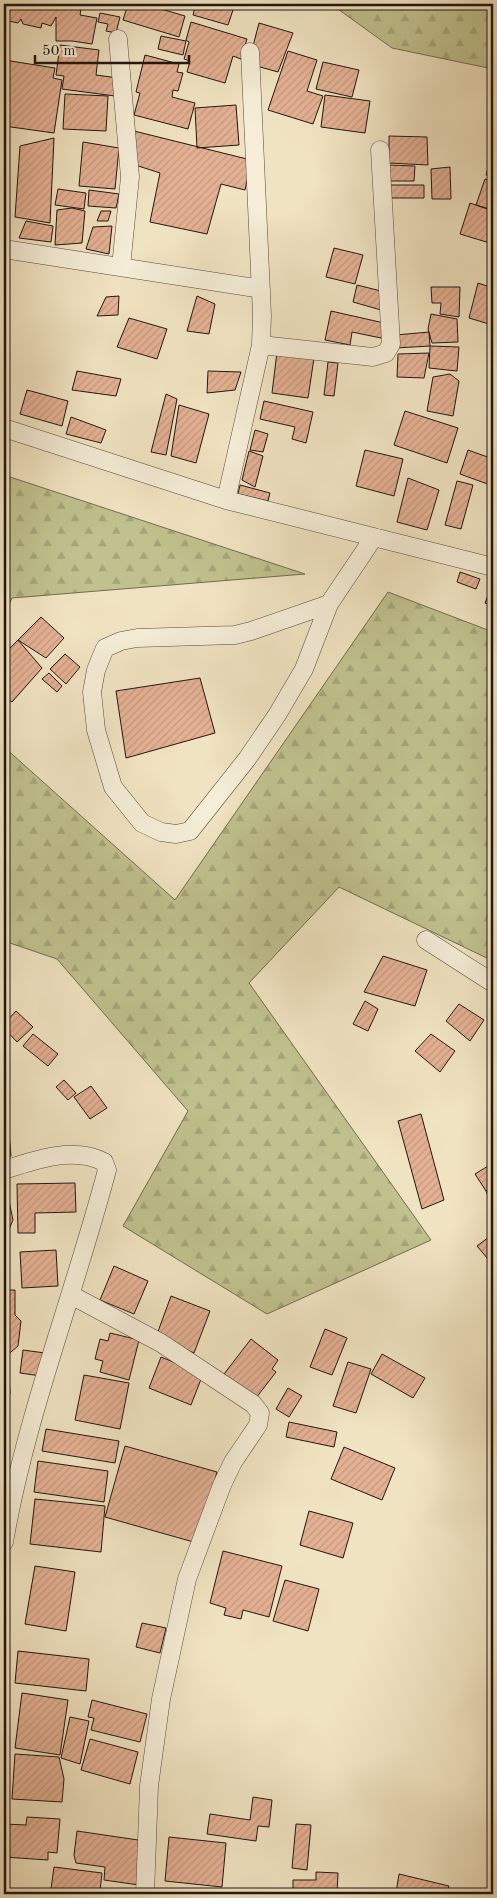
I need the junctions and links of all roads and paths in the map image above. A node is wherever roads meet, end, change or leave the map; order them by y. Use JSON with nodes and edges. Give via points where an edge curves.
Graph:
{"nodes":[{"id":1,"x":118,"y":39,"type":"dead end"},
{"id":2,"x":250,"y":52,"type":"dead end"},
{"id":3,"x":380,"y":150,"type":"dead end"},
{"id":4,"x":4,"y":249,"type":"edge"},
{"id":5,"x":121,"y":267,"type":"junction"},
{"id":6,"x":261,"y":289,"type":"junction"},
{"id":7,"x":261,"y":345,"type":"junction"},
{"id":8,"x":4,"y":415,"type":"edge"},
{"id":9,"x":9,"y":429,"type":"edge"},
{"id":10,"x":226,"y":500,"type":"junction"},
{"id":11,"x":374,"y":537,"type":"junction"},
{"id":12,"x":493,"y":567,"type":"edge"},
{"id":13,"x":329,"y":604,"type":"junction"},
{"id":14,"x":426,"y":940,"type":"dead end"},
{"id":15,"x":493,"y":983,"type":"edge"},
{"id":16,"x":4,"y":1170,"type":"edge"},
{"id":17,"x":71,"y":1295,"type":"junction"},
{"id":18,"x":4,"y":1542,"type":"edge"},
{"id":19,"x":145,"y":1894,"type":"edge"}],
"edges":[{"from":1,"to":5,"type":"street","via":[[130,177]]},
{"from":2,"to":6,"type":"street"},
{"from":3,"to":7,"type":"street","via":[[391,344],[386,353],[373,357]]},
{"from":4,"to":5,"type":"street"},
{"from":5,"to":6,"type":"street"},
{"from":6,"to":7,"type":"street"},
{"from":7,"to":10,"type":"street"},
{"from":8,"to":9,"type":"street"},
{"from":9,"to":10,"type":"street"},
{"from":10,"to":11,"type":"street"},
{"from":11,"to":12,"type":"street"},
{"from":11,"to":13,"type":"street"},
{"from":13,"to":13,"type":"street","via":[[235,635],[137,638],[121,640],[105,648],[92,692],[96,730],[113,787],[142,822],[161,832],[176,834],[190,831],[277,715],[304,669]]},
{"from":14,"to":15,"type":"street"},
{"from":16,"to":17,"type":"street","via":[[60,1155],[96,1158],[104,1162],[106,1170]]},
{"from":17,"to":18,"type":"street","via":[[32,1419]]},
{"from":17,"to":19,"type":"street","via":[[162,1343],[253,1404],[260,1413],[258,1425],[222,1485],[188,1580],[161,1699],[150,1776]]}]}
